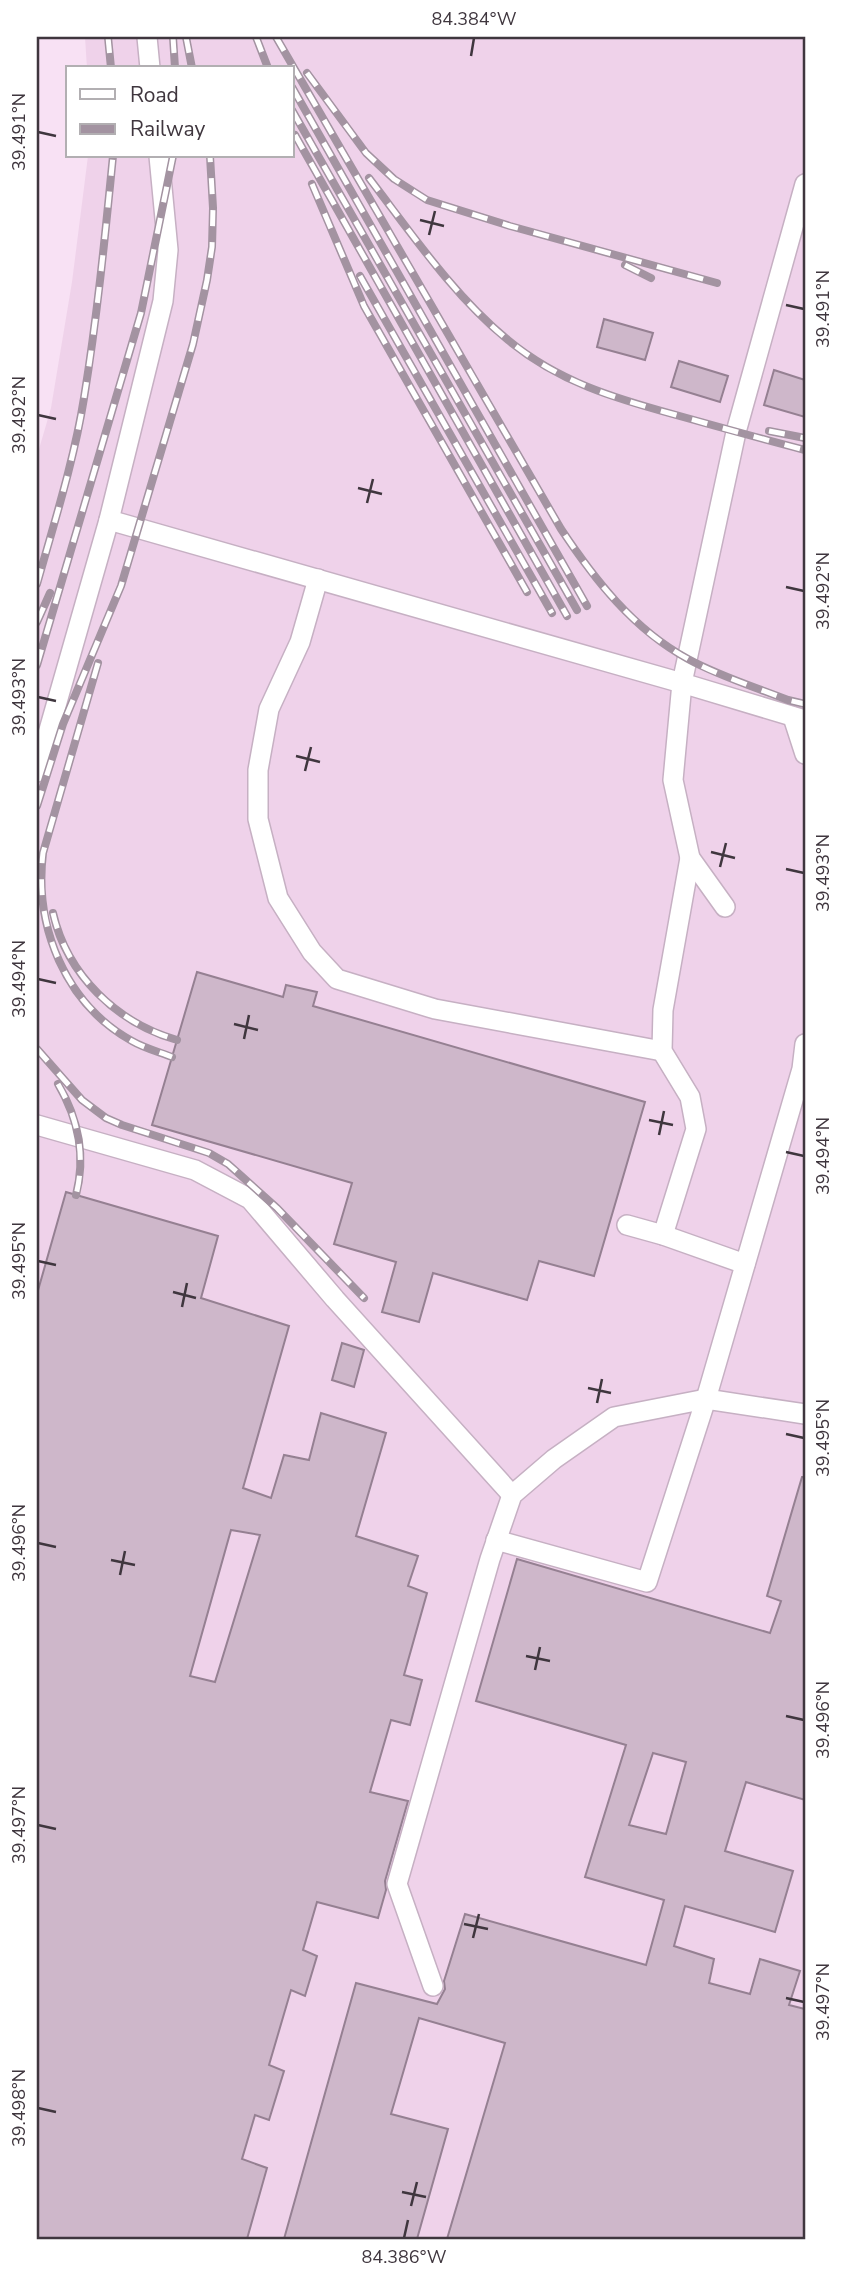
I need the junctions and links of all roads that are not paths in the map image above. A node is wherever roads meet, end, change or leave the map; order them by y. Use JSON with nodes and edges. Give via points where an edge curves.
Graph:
{"nodes":[{"id":1,"x":147,"y":37,"type":"edge"},
{"id":2,"x":150,"y":66,"type":"edge"},
{"id":3,"x":159,"y":158,"type":"edge"},
{"id":4,"x":805,"y":184,"type":"edge"},
{"id":5,"x":109,"y":520,"type":"junction"},
{"id":6,"x":318,"y":579,"type":"junction"},
{"id":7,"x":682,"y":682,"type":"junction"},
{"id":8,"x":799,"y":719,"type":"edge"},
{"id":9,"x":805,"y":754,"type":"edge"},
{"id":10,"x":37,"y":772,"type":"edge"},
{"id":11,"x":690,"y":859,"type":"junction"},
{"id":12,"x":725,"y":907,"type":"dead end"},
{"id":13,"x":805,"y":1044,"type":"edge"},
{"id":14,"x":662,"y":1051,"type":"junction"},
{"id":15,"x":37,"y":1125,"type":"edge"},
{"id":16,"x":626,"y":1225,"type":"dead end"},
{"id":17,"x":663,"y":1235,"type":"junction"},
{"id":18,"x":745,"y":1264,"type":"junction"},
{"id":19,"x":706,"y":1399,"type":"junction"},
{"id":20,"x":805,"y":1414,"type":"edge"},
{"id":21,"x":512,"y":1496,"type":"junction"},
{"id":22,"x":496,"y":1540,"type":"junction"},
{"id":23,"x":433,"y":1986,"type":"dead end"}],
"edges":[{"from":1,"to":2,"type":"lane"},
{"from":3,"to":5,"type":"lane","via":[[168,250],[163,301]]},
{"from":4,"to":7,"type":"lane","via":[[736,432]]},
{"from":5,"to":6,"type":"lane"},
{"from":5,"to":10,"type":"lane"},
{"from":6,"to":7,"type":"lane"},
{"from":6,"to":14,"type":"lane","via":[[300,642],[269,709],[258,770],[258,819],[278,898],[312,953],[337,979],[435,1009]]},
{"from":7,"to":8,"type":"lane"},
{"from":7,"to":11,"type":"lane","via":[[673,780]]},
{"from":8,"to":9,"type":"lane"},
{"from":11,"to":12,"type":"lane"},
{"from":11,"to":14,"type":"lane","via":[[663,1010]]},
{"from":13,"to":18,"type":"lane","via":[[802,1069]]},
{"from":14,"to":17,"type":"lane","via":[[690,1097],[696,1129]]},
{"from":15,"to":21,"type":"lane","via":[[195,1170],[250,1199]]},
{"from":16,"to":17,"type":"lane"},
{"from":17,"to":18,"type":"lane"},
{"from":18,"to":19,"type":"lane"},
{"from":19,"to":20,"type":"lane"},
{"from":19,"to":21,"type":"lane","via":[[614,1417],[554,1458]]},
{"from":19,"to":22,"type":"lane","via":[[647,1582]]},
{"from":21,"to":22,"type":"lane"},
{"from":22,"to":23,"type":"lane","via":[[397,1884]]}]}
